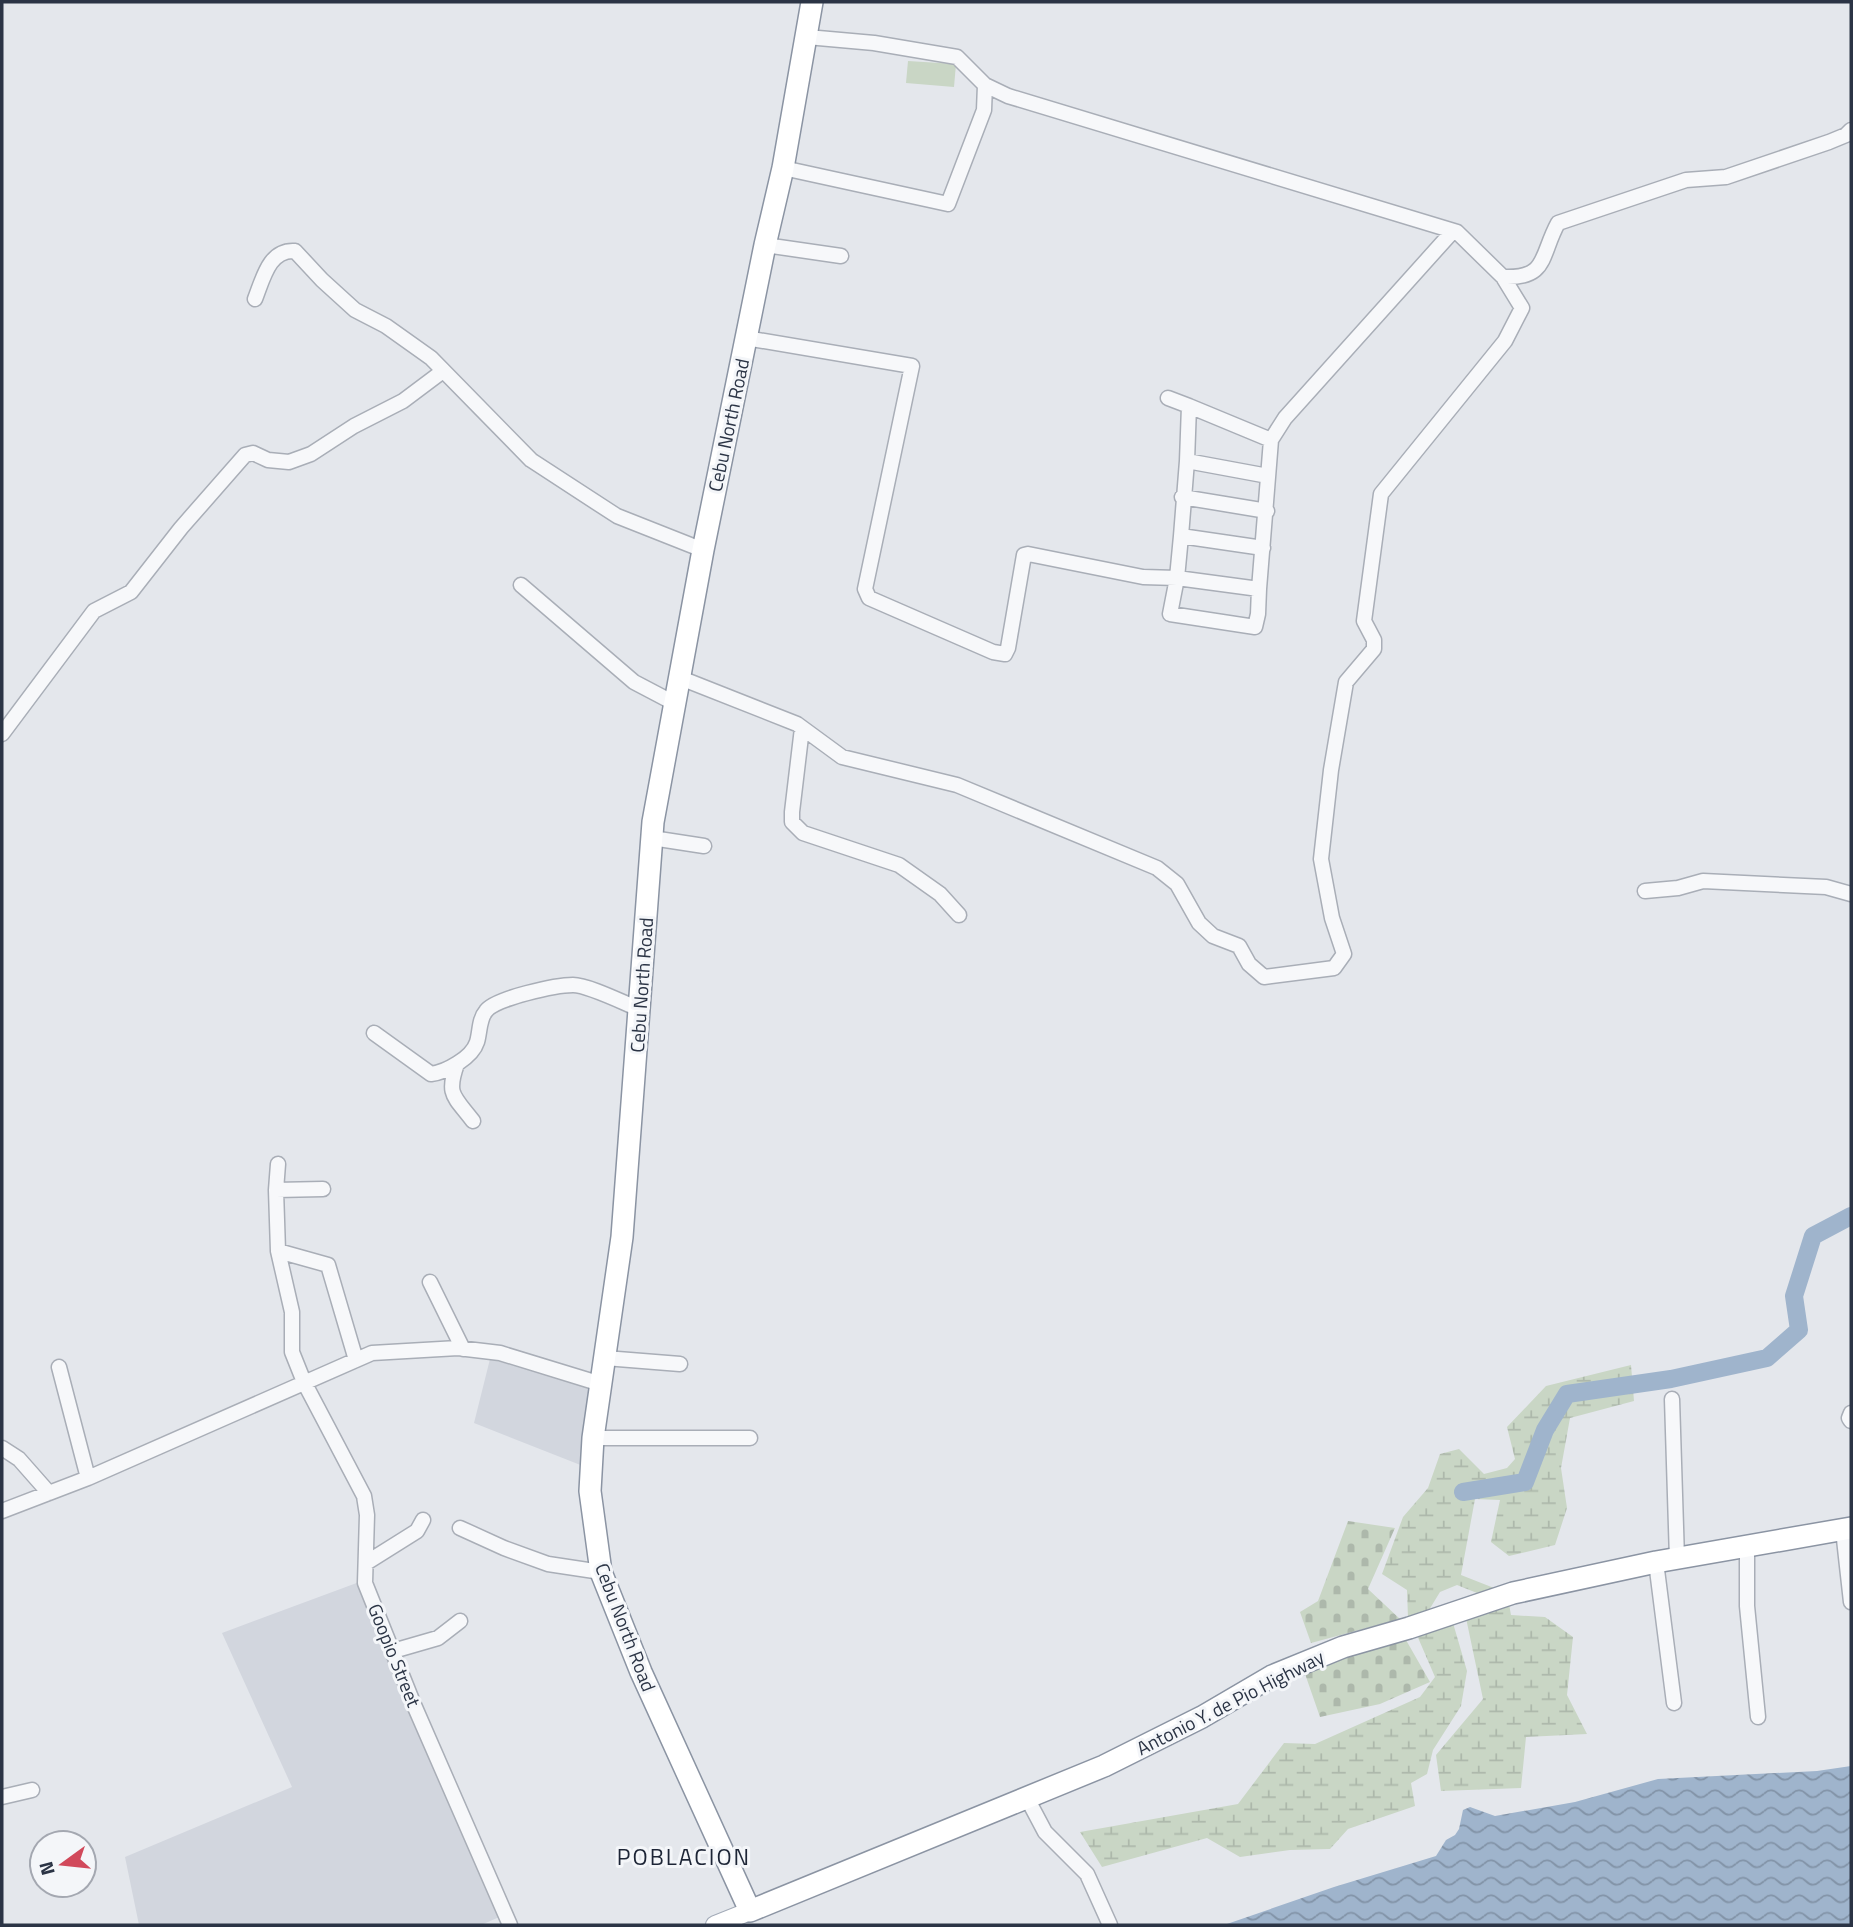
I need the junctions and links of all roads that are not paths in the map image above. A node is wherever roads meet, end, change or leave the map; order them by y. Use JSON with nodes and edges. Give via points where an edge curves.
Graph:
{"nodes":[{"id":1,"x":812,"y":2,"type":"edge"},
{"id":2,"x":807,"y":37,"type":"junction"},
{"id":3,"x":985,"y":85,"type":"junction"},
{"id":4,"x":1008,"y":96,"type":"junction"},
{"id":5,"x":984,"y":110,"type":"junction"},
{"id":6,"x":1851,"y":130,"type":"edge"},
{"id":7,"x":783,"y":168,"type":"junction"},
{"id":8,"x":1453,"y":231,"type":"junction"},
{"id":9,"x":765,"y":245,"type":"junction"},
{"id":10,"x":841,"y":256,"type":"dead end"},
{"id":11,"x":1503,"y":277,"type":"junction"},
{"id":12,"x":255,"y":299,"type":"dead end"},
{"id":13,"x":746,"y":338,"type":"junction"},
{"id":14,"x":443,"y":371,"type":"junction"},
{"id":15,"x":1168,"y":398,"type":"dead end"},
{"id":16,"x":1189,"y":406,"type":"junction"},
{"id":17,"x":1271,"y":440,"type":"junction"},
{"id":18,"x":1187,"y":461,"type":"junction"},
{"id":19,"x":1268,"y":476,"type":"junction"},
{"id":20,"x":1182,"y":497,"type":"junction"},
{"id":21,"x":1267,"y":511,"type":"junction"},
{"id":22,"x":1181,"y":536,"type":"junction"},
{"id":23,"x":1263,"y":548,"type":"junction"},
{"id":24,"x":703,"y":550,"type":"junction"},
{"id":25,"x":1177,"y":578,"type":"junction"},
{"id":26,"x":521,"y":585,"type":"dead end"},
{"id":27,"x":1259,"y":589,"type":"junction"},
{"id":28,"x":678,"y":677,"type":"junction"},
{"id":29,"x":674,"y":703,"type":"junction"},
{"id":30,"x":802,"y":728,"type":"junction"},
{"id":31,"x":2,"y":734,"type":"edge"},
{"id":32,"x":652,"y":838,"type":"junction"},
{"id":33,"x":704,"y":846,"type":"dead end"},
{"id":34,"x":1644,"y":891,"type":"dead end"},
{"id":35,"x":1851,"y":894,"type":"edge"},
{"id":36,"x":959,"y":915,"type":"dead end"},
{"id":37,"x":639,"y":1009,"type":"junction"},
{"id":38,"x":374,"y":1033,"type":"dead end"},
{"id":39,"x":457,"y":1064,"type":"junction"},
{"id":40,"x":473,"y":1121,"type":"dead end"},
{"id":41,"x":278,"y":1164,"type":"dead end"},
{"id":42,"x":323,"y":1189,"type":"dead end"},
{"id":43,"x":276,"y":1190,"type":"junction"},
{"id":44,"x":278,"y":1251,"type":"junction"},
{"id":45,"x":430,"y":1282,"type":"dead end"},
{"id":46,"x":463,"y":1349,"type":"junction"},
{"id":47,"x":605,"y":1358,"type":"junction"},
{"id":48,"x":356,"y":1360,"type":"junction"},
{"id":49,"x":680,"y":1364,"type":"dead end"},
{"id":50,"x":58,"y":1367,"type":"dead end"},
{"id":51,"x":304,"y":1382,"type":"junction"},
{"id":52,"x":601,"y":1384,"type":"junction"},
{"id":53,"x":1672,"y":1399,"type":"dead end"},
{"id":54,"x":1851,"y":1413,"type":"edge"},
{"id":55,"x":1851,"y":1421,"type":"edge"},
{"id":56,"x":593,"y":1438,"type":"junction"},
{"id":57,"x":750,"y":1438,"type":"dead end"},
{"id":58,"x":2,"y":1448,"type":"edge"},
{"id":59,"x":88,"y":1478,"type":"junction"},
{"id":60,"x":49,"y":1493,"type":"junction"},
{"id":61,"x":2,"y":1511,"type":"edge"},
{"id":62,"x":423,"y":1520,"type":"dead end"},
{"id":63,"x":460,"y":1528,"type":"dead end"},
{"id":64,"x":1847,"y":1529,"type":"edge"},
{"id":65,"x":1746,"y":1546,"type":"junction"},
{"id":66,"x":1666,"y":1561,"type":"junction"},
{"id":67,"x":366,"y":1563,"type":"junction"},
{"id":68,"x":601,"y":1572,"type":"junction"},
{"id":69,"x":1851,"y":1602,"type":"edge"},
{"id":70,"x":460,"y":1620,"type":"dead end"},
{"id":71,"x":393,"y":1651,"type":"junction"},
{"id":72,"x":1674,"y":1703,"type":"dead end"},
{"id":73,"x":1758,"y":1717,"type":"dead end"},
{"id":74,"x":32,"y":1790,"type":"dead end"},
{"id":75,"x":2,"y":1797,"type":"edge"},
{"id":76,"x":1027,"y":1798,"type":"junction"},
{"id":77,"x":753,"y":1918,"type":"edge"},
{"id":78,"x":510,"y":1925,"type":"edge"},
{"id":79,"x":715,"y":1925,"type":"edge"},
{"id":80,"x":1110,"y":1925,"type":"edge"}],
"edges":[{"from":1,"to":2,"type":"highway","name":"Cebu North Road"},
{"from":2,"to":3,"type":"street","via":[[957,57]]},
{"from":2,"to":7,"type":"highway","name":"Cebu North Road"},
{"from":3,"to":4,"type":"street"},
{"from":3,"to":5,"type":"street"},
{"from":4,"to":5,"type":"street"},
{"from":4,"to":8,"type":"street"},
{"from":5,"to":7,"type":"street","via":[[948,204]]},
{"from":6,"to":11,"type":"street","via":[[1726,177],[1686,180],[1558,223],[1538,270],[1523,278]]},
{"from":7,"to":9,"type":"highway","name":"Cebu North Road"},
{"from":8,"to":11,"type":"street"},
{"from":8,"to":17,"type":"street","via":[[1285,418]]},
{"from":9,"to":10,"type":"street"},
{"from":9,"to":13,"type":"highway","name":"Cebu North Road"},
{"from":11,"to":30,"type":"street","via":[[1522,308],[1505,341],[1381,494],[1364,621],[1374,649],[1346,682],[1321,859],[1344,954],[1334,968],[1264,977],[1238,946],[1213,936],[1199,923],[1177,884],[1157,868],[957,785],[842,757]]},
{"from":12,"to":14,"type":"street","via":[[276,255],[295,251],[355,310],[416,346]]},
{"from":13,"to":24,"type":"highway","name":"Cebu North Road"},
{"from":13,"to":25,"type":"street","via":[[912,366],[866,577],[864,589],[869,598],[1005,654],[1024,555],[1143,577]]},
{"from":14,"to":24,"type":"street","via":[[531,460],[617,516]]},
{"from":14,"to":31,"type":"street","via":[[404,401],[311,454],[289,462],[245,455],[131,592],[94,611]]},
{"from":15,"to":16,"type":"street"},
{"from":16,"to":17,"type":"street"},
{"from":16,"to":18,"type":"street"},
{"from":17,"to":19,"type":"street"},
{"from":18,"to":19,"type":"street"},
{"from":18,"to":20,"type":"street"},
{"from":19,"to":21,"type":"street"},
{"from":20,"to":21,"type":"street"},
{"from":20,"to":22,"type":"street"},
{"from":21,"to":23,"type":"street"},
{"from":22,"to":23,"type":"street"},
{"from":22,"to":25,"type":"street"},
{"from":23,"to":27,"type":"street"},
{"from":24,"to":28,"type":"highway","name":"Cebu North Road"},
{"from":25,"to":27,"type":"street"},
{"from":25,"to":27,"type":"street","via":[[1170,614],[1239,626],[1255,627]]},
{"from":26,"to":29,"type":"street","via":[[634,682]]},
{"from":28,"to":29,"type":"highway","name":"Cebu North Road"},
{"from":28,"to":30,"type":"street"},
{"from":29,"to":32,"type":"highway","name":"Cebu North Road"},
{"from":30,"to":36,"type":"street","via":[[792,822],[803,833],[899,865],[940,894]]},
{"from":32,"to":33,"type":"street"},
{"from":32,"to":37,"type":"highway","name":"Cebu North Road"},
{"from":34,"to":35,"type":"street","via":[[1703,881],[1826,887]]},
{"from":37,"to":39,"type":"street","via":[[575,985],[532,992],[486,1009],[477,1045]]},
{"from":37,"to":47,"type":"highway","name":"Cebu North Road","via":[[622,1237]]},
{"from":38,"to":39,"type":"street","via":[[431,1074]]},
{"from":39,"to":40,"type":"street","via":[[450,1084],[452,1094]]},
{"from":41,"to":43,"type":"street","name":"Goopio Street"},
{"from":42,"to":43,"type":"street"},
{"from":43,"to":44,"type":"street","name":"Goopio Street"},
{"from":44,"to":48,"type":"street","via":[[328,1265]]},
{"from":44,"to":51,"type":"street","name":"Goopio Street","via":[[292,1312],[292,1352]]},
{"from":45,"to":46,"type":"street"},
{"from":46,"to":48,"type":"street","via":[[372,1353]]},
{"from":46,"to":52,"type":"street","via":[[500,1353]]},
{"from":47,"to":49,"type":"street"},
{"from":47,"to":52,"type":"highway","name":"Cebu North Road"},
{"from":48,"to":51,"type":"street"},
{"from":50,"to":59,"type":"street"},
{"from":51,"to":59,"type":"street"},
{"from":51,"to":67,"type":"street","name":"Goopio Street","via":[[364,1496]]},
{"from":52,"to":56,"type":"highway","name":"Cebu North Road"},
{"from":53,"to":66,"type":"street"},
{"from":54,"to":55,"type":"street"},
{"from":56,"to":57,"type":"street"},
{"from":56,"to":68,"type":"highway","name":"Cebu North Road","via":[[590,1491]]},
{"from":58,"to":60,"type":"street","via":[[19,1459]]},
{"from":59,"to":60,"type":"street"},
{"from":60,"to":61,"type":"street"},
{"from":62,"to":67,"type":"street","via":[[417,1531]]},
{"from":63,"to":68,"type":"street","via":[[548,1564]]},
{"from":64,"to":65,"type":"highway","name":"Antonio Y. de Pio Highway"},
{"from":64,"to":69,"type":"street"},
{"from":65,"to":66,"type":"highway","name":"Antonio Y. de Pio Highway"},
{"from":65,"to":73,"type":"street","via":[[1746,1606]]},
{"from":66,"to":72,"type":"street"},
{"from":66,"to":76,"type":"highway","name":"Antonio Y. de Pio Highway","via":[[1513,1593],[1318,1656],[1104,1766]]},
{"from":67,"to":71,"type":"street","name":"Goopio Street","via":[[366,1583]]},
{"from":68,"to":77,"type":"highway","name":"Cebu North Road","via":[[641,1672]]},
{"from":70,"to":71,"type":"street","via":[[438,1638]]},
{"from":71,"to":78,"type":"street","name":"Goopio Street"},
{"from":74,"to":75,"type":"street"},
{"from":76,"to":77,"type":"highway","name":"Antonio Y. de Pio Highway"},
{"from":76,"to":80,"type":"street","via":[[1045,1832],[1087,1874]]},
{"from":77,"to":79,"type":"main road"}]}
